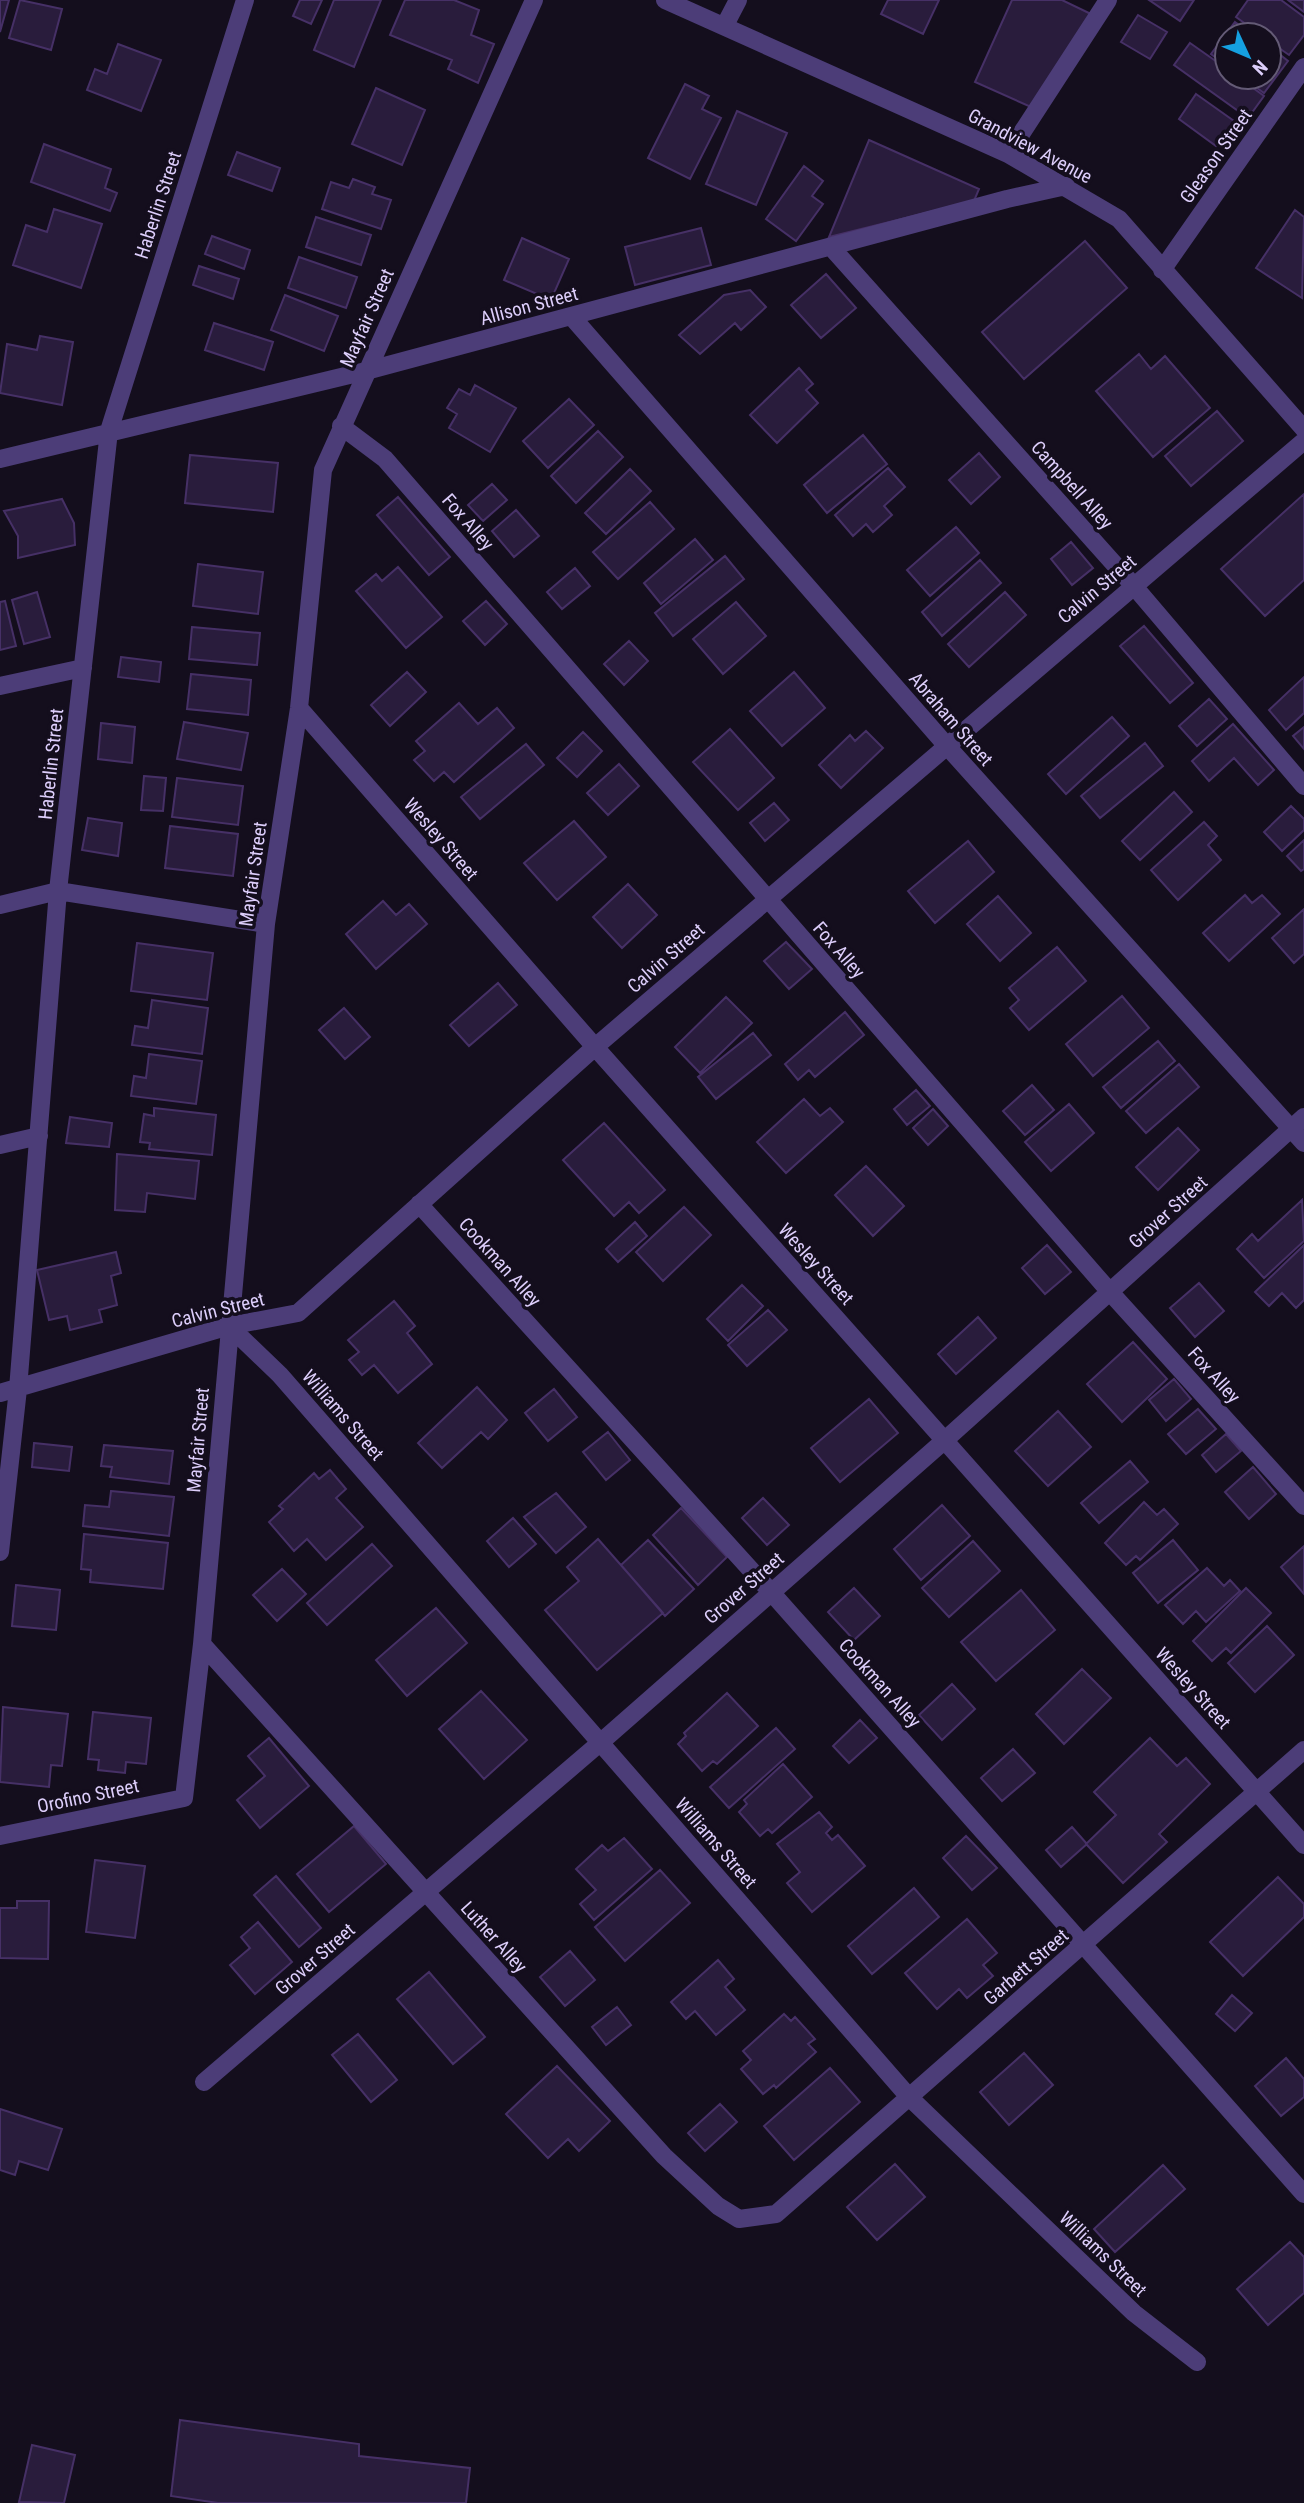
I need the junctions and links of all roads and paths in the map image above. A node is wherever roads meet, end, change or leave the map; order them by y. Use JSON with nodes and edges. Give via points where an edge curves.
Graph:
{"nodes":[{"id":1,"x":245,"y":0,"type":"edge"},
{"id":2,"x":534,"y":0,"type":"edge"},
{"id":3,"x":665,"y":0,"type":"edge"},
{"id":4,"x":738,"y":0,"type":"edge"},
{"id":5,"x":1108,"y":0,"type":"edge"},
{"id":6,"x":725,"y":25,"type":"junction"},
{"id":7,"x":1304,"y":67,"type":"edge"},
{"id":8,"x":1008,"y":154,"type":"junction"},
{"id":9,"x":1066,"y":186,"type":"junction"},
{"id":10,"x":831,"y":247,"type":"junction"},
{"id":11,"x":1162,"y":270,"type":"junction"},
{"id":12,"x":572,"y":317,"type":"junction"},
{"id":13,"x":366,"y":371,"type":"junction"},
{"id":14,"x":341,"y":425,"type":"junction"},
{"id":15,"x":1304,"y":429,"type":"edge"},
{"id":16,"x":109,"y":431,"type":"junction"},
{"id":17,"x":1304,"y":442,"type":"edge"},
{"id":18,"x":0,"y":458,"type":"edge"},
{"id":19,"x":1133,"y":585,"type":"junction"},
{"id":20,"x":83,"y":668,"type":"junction"},
{"id":21,"x":0,"y":686,"type":"edge"},
{"id":22,"x":299,"y":708,"type":"junction"},
{"id":23,"x":946,"y":745,"type":"junction"},
{"id":24,"x":1304,"y":786,"type":"edge"},
{"id":25,"x":58,"y":891,"type":"junction"},
{"id":26,"x":766,"y":899,"type":"junction"},
{"id":27,"x":0,"y":905,"type":"edge"},
{"id":28,"x":266,"y":924,"type":"junction"},
{"id":29,"x":595,"y":1047,"type":"junction"},
{"id":30,"x":1297,"y":1123,"type":"edge"},
{"id":31,"x":39,"y":1136,"type":"junction"},
{"id":32,"x":1304,"y":1143,"type":"edge"},
{"id":33,"x":0,"y":1145,"type":"edge"},
{"id":34,"x":419,"y":1205,"type":"junction"},
{"id":35,"x":1110,"y":1292,"type":"junction"},
{"id":36,"x":229,"y":1326,"type":"junction"},
{"id":37,"x":18,"y":1389,"type":"junction"},
{"id":38,"x":0,"y":1393,"type":"edge"},
{"id":39,"x":945,"y":1440,"type":"junction"},
{"id":40,"x":1304,"y":1506,"type":"edge"},
{"id":41,"x":0,"y":1552,"type":"edge"},
{"id":42,"x":771,"y":1592,"type":"junction"},
{"id":43,"x":202,"y":1644,"type":"junction"},
{"id":44,"x":601,"y":1741,"type":"junction"},
{"id":45,"x":1304,"y":1750,"type":"edge"},
{"id":46,"x":1257,"y":1792,"type":"junction"},
{"id":47,"x":184,"y":1798,"type":"joint"},
{"id":48,"x":0,"y":1836,"type":"edge"},
{"id":49,"x":1304,"y":1845,"type":"edge"},
{"id":50,"x":425,"y":1892,"type":"junction"},
{"id":51,"x":1084,"y":1944,"type":"junction"},
{"id":52,"x":204,"y":2082,"type":"dead end"},
{"id":53,"x":909,"y":2097,"type":"junction"},
{"id":54,"x":1304,"y":2194,"type":"edge"},
{"id":55,"x":776,"y":2214,"type":"joint"},
{"id":56,"x":1197,"y":2361,"type":"dead end"}],
"edges":[{"from":1,"to":16,"type":"street","name":"Haberlin Street"},
{"from":2,"to":13,"type":"street","name":"Mayfair Street"},
{"from":3,"to":6,"type":"street","name":"Grandview Avenue"},
{"from":4,"to":6,"type":"street"},
{"from":5,"to":8,"type":"street"},
{"from":6,"to":8,"type":"street","name":"Grandview Avenue"},
{"from":7,"to":11,"type":"street","name":"Gleason Street"},
{"from":8,"to":9,"type":"street","name":"Grandview Avenue"},
{"from":9,"to":10,"type":"street","name":"Allison Street"},
{"from":9,"to":11,"type":"street","name":"Grandview Avenue","via":[[1119,219]]},
{"from":10,"to":12,"type":"street","name":"Allison Street"},
{"from":10,"to":19,"type":"street","name":"Campbell Alley"},
{"from":11,"to":15,"type":"street","name":"Grandview Avenue"},
{"from":12,"to":13,"type":"street","name":"Allison Street"},
{"from":12,"to":23,"type":"street","name":"Abraham Street"},
{"from":13,"to":14,"type":"street","name":"Mayfair Street"},
{"from":13,"to":16,"type":"street","name":"Allison Street"},
{"from":14,"to":22,"type":"street","name":"Mayfair Street","via":[[323,470]]},
{"from":14,"to":26,"type":"street","name":"Fox Alley","via":[[385,459]]},
{"from":16,"to":18,"type":"street","name":"Allison Street"},
{"from":16,"to":20,"type":"street","name":"Haberlin Street"},
{"from":17,"to":19,"type":"street","name":"Calvin Street"},
{"from":19,"to":23,"type":"street","name":"Calvin Street"},
{"from":19,"to":24,"type":"street","name":"Campbell Alley"},
{"from":20,"to":21,"type":"street"},
{"from":20,"to":25,"type":"street","name":"Haberlin Street"},
{"from":22,"to":28,"type":"street","name":"Mayfair Street"},
{"from":22,"to":29,"type":"street","name":"Wesley Street"},
{"from":23,"to":26,"type":"street","name":"Calvin Street"},
{"from":23,"to":30,"type":"street","name":"Abraham Street"},
{"from":25,"to":27,"type":"street"},
{"from":25,"to":28,"type":"street"},
{"from":25,"to":31,"type":"street","name":"Haberlin Street"},
{"from":26,"to":29,"type":"street","name":"Calvin Street"},
{"from":26,"to":35,"type":"street","name":"Fox Alley"},
{"from":28,"to":36,"type":"street","name":"Mayfair Street"},
{"from":29,"to":34,"type":"street","name":"Calvin Street"},
{"from":29,"to":39,"type":"street","name":"Wesley Street"},
{"from":30,"to":32,"type":"street","name":"Abraham Street"},
{"from":30,"to":35,"type":"street","name":"Grover Street"},
{"from":31,"to":33,"type":"street"},
{"from":31,"to":37,"type":"street","name":"Haberlin Street"},
{"from":34,"to":36,"type":"street","name":"Calvin Street","via":[[298,1313]]},
{"from":34,"to":42,"type":"street","name":"Cookman Alley"},
{"from":35,"to":39,"type":"street","name":"Grover Street"},
{"from":35,"to":40,"type":"street","name":"Fox Alley"},
{"from":36,"to":37,"type":"street","name":"Calvin Street"},
{"from":36,"to":43,"type":"street","name":"Mayfair Street"},
{"from":36,"to":44,"type":"street","name":"Williams Street","via":[[289,1385]]},
{"from":37,"to":38,"type":"street","name":"Calvin Street"},
{"from":37,"to":41,"type":"street","name":"Haberlin Street"},
{"from":39,"to":42,"type":"street","name":"Grover Street"},
{"from":39,"to":46,"type":"street","name":"Wesley Street"},
{"from":42,"to":44,"type":"street","name":"Grover Street"},
{"from":42,"to":51,"type":"street","name":"Cookman Alley"},
{"from":43,"to":47,"type":"street","name":"Mayfair Street"},
{"from":43,"to":50,"type":"street","name":"Luther Alley"},
{"from":44,"to":50,"type":"street","name":"Grover Street"},
{"from":44,"to":53,"type":"street","name":"Williams Street"},
{"from":45,"to":46,"type":"street","name":"Garbett Street"},
{"from":46,"to":49,"type":"street","name":"Wesley Street"},
{"from":46,"to":51,"type":"street","name":"Garbett Street"},
{"from":47,"to":48,"type":"street","name":"Orofino Street"},
{"from":50,"to":52,"type":"street","name":"Grover Street"},
{"from":50,"to":55,"type":"street","name":"Luther Alley","via":[[664,2156],[718,2206],[739,2219]]},
{"from":51,"to":53,"type":"street","name":"Garbett Street"},
{"from":51,"to":54,"type":"street","name":"Cookman Alley"},
{"from":53,"to":55,"type":"street","name":"Garbett Street"},
{"from":53,"to":56,"type":"street","name":"Williams Street","via":[[1134,2313]]}]}
